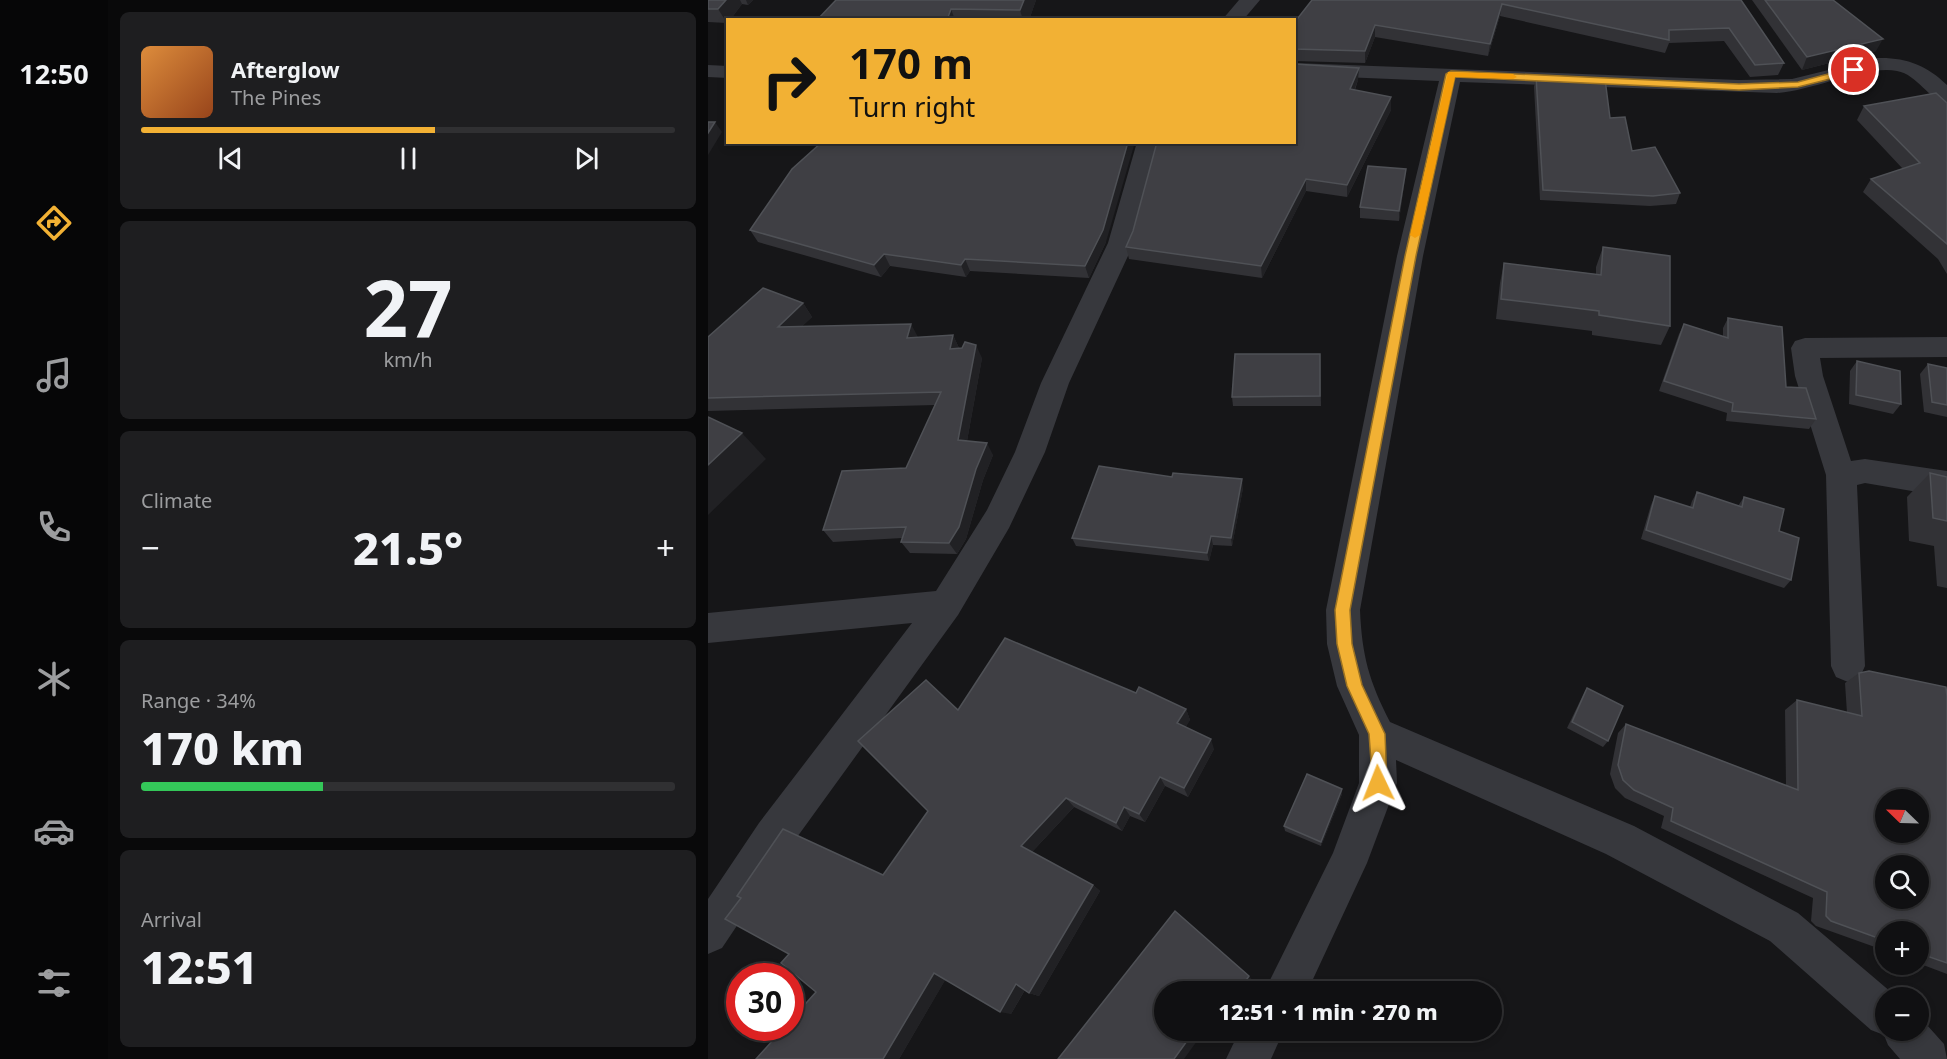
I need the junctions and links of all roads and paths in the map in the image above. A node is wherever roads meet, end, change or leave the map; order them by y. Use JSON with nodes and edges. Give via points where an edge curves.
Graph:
{"nodes":[{"id":1,"x":1250,"y":0,"type":"edge"},
{"id":2,"x":1234,"y":18,"type":"edge"},
{"id":3,"x":1785,"y":66,"type":"edge"},
{"id":4,"x":1296,"y":69,"type":"edge"},
{"id":5,"x":708,"y":71,"type":"edge"},
{"id":6,"x":726,"y":72,"type":"edge"},
{"id":7,"x":1451,"y":74,"type":"junction"},
{"id":8,"x":1798,"y":84,"type":"junction"},
{"id":9,"x":1947,"y":97,"type":"edge"},
{"id":10,"x":1148,"y":144,"type":"edge"},
{"id":11,"x":1947,"y":347,"type":"edge"},
{"id":12,"x":1841,"y":476,"type":"junction"},
{"id":13,"x":1947,"y":484,"type":"edge"},
{"id":14,"x":946,"y":605,"type":"junction"},
{"id":15,"x":708,"y":628,"type":"edge"},
{"id":16,"x":1848,"y":666,"type":"dead end"},
{"id":17,"x":1377,"y":734,"type":"junction"},
{"id":18,"x":708,"y":934,"type":"edge"},
{"id":19,"x":1290,"y":981,"type":"edge"},
{"id":20,"x":1875,"y":1006,"type":"edge"},
{"id":21,"x":1257,"y":1041,"type":"edge"},
{"id":22,"x":1913,"y":1041,"type":"edge"},
{"id":23,"x":1248,"y":1059,"type":"edge"},
{"id":24,"x":1929,"y":1059,"type":"edge"}],
"edges":[{"from":1,"to":2,"type":"street"},
{"from":3,"to":8,"type":"street"},
{"from":4,"to":7,"type":"street"},
{"from":5,"to":6,"type":"street"},
{"from":7,"to":8,"type":"street","via":[[1739,87]]},
{"from":7,"to":17,"type":"street","via":[[1410,256],[1343,610],[1344,644],[1354,686]]},
{"from":8,"to":9,"type":"street","via":[[1897,62],[1935,83]]},
{"from":10,"to":14,"type":"street","via":[[1121,243],[1055,383],[1030,452],[998,519]]},
{"from":11,"to":12,"type":"street","via":[[1805,348],[1809,376]]},
{"from":12,"to":13,"type":"street","via":[[1865,471]]},
{"from":12,"to":16,"type":"street"},
{"from":14,"to":15,"type":"street"},
{"from":14,"to":18,"type":"street","via":[[773,837]]},
{"from":17,"to":19,"type":"street","via":[[1378,783],[1348,864]]},
{"from":17,"to":20,"type":"street","via":[[1620,840],[1784,927]]},
{"from":21,"to":23,"type":"street"},
{"from":22,"to":24,"type":"street"}]}
